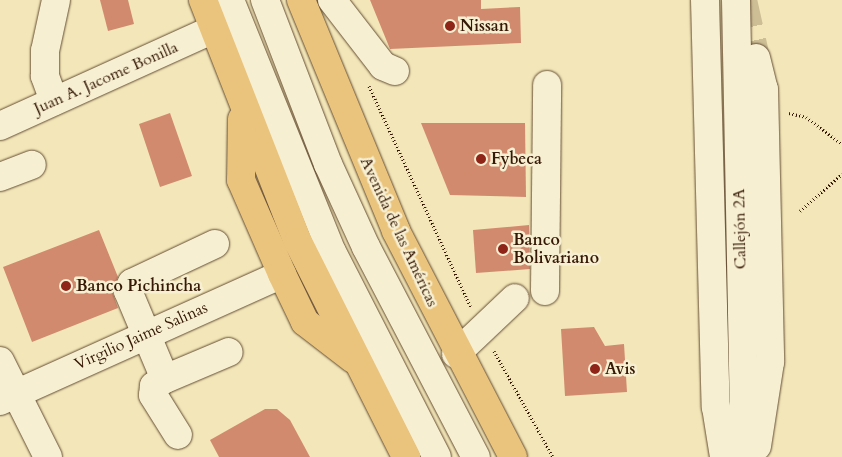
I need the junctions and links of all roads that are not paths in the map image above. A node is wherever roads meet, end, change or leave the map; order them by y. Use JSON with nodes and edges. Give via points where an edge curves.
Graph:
{"nodes":[{"id":1,"x":56,"y":0,"type":"edge"},
{"id":2,"x":203,"y":0,"type":"edge"},
{"id":3,"x":230,"y":0,"type":"edge"},
{"id":4,"x":265,"y":0,"type":"edge"},
{"id":5,"x":301,"y":0,"type":"edge"},
{"id":6,"x":332,"y":0,"type":"edge"},
{"id":7,"x":705,"y":0,"type":"edge"},
{"id":8,"x":736,"y":0,"type":"edge"},
{"id":9,"x":212,"y":30,"type":"junction"},
{"id":10,"x":756,"y":58,"type":"tunnel mouth"},
{"id":11,"x":395,"y":72,"type":"dead end"},
{"id":12,"x":547,"y":85,"type":"dead end"},
{"id":13,"x":54,"y":101,"type":"junction"},
{"id":14,"x":242,"y":108,"type":"junction"},
{"id":15,"x":0,"y":126,"type":"edge"},
{"id":16,"x":32,"y":165,"type":"dead end"},
{"id":17,"x":0,"y":177,"type":"edge"},
{"id":18,"x":215,"y":244,"type":"dead end"},
{"id":19,"x":282,"y":274,"type":"junction"},
{"id":20,"x":545,"y":292,"type":"dead end"},
{"id":21,"x":514,"y":298,"type":"dead end"},
{"id":22,"x":143,"y":335,"type":"junction"},
{"id":23,"x":229,"y":352,"type":"dead end"},
{"id":24,"x":456,"y":354,"type":"junction"},
{"id":25,"x":0,"y":361,"type":"edge"},
{"id":26,"x":357,"y":362,"type":"junction"},
{"id":27,"x":165,"y":378,"type":"junction"},
{"id":28,"x":7,"y":396,"type":"edge"},
{"id":29,"x":178,"y":435,"type":"dead end"},
{"id":30,"x":48,"y":457,"type":"edge"},
{"id":31,"x":406,"y":457,"type":"edge"},
{"id":32,"x":437,"y":457,"type":"edge"},
{"id":33,"x":476,"y":457,"type":"edge"},
{"id":34,"x":513,"y":457,"type":"edge"},
{"id":35,"x":724,"y":457,"type":"edge"},
{"id":36,"x":745,"y":457,"type":"edge"},
{"id":37,"x":755,"y":457,"type":"edge"}],
"edges":[{"from":1,"to":13,"type":"street","via":[[44,50],[46,76]]},
{"from":2,"to":9,"type":"main road"},
{"from":3,"to":32,"type":"street","via":[[332,252]]},
{"from":4,"to":33,"type":"street","via":[[328,164],[366,247]]},
{"from":5,"to":24,"type":"main road","name":"Avenida de las Américas","via":[[354,137]]},
{"from":6,"to":11,"type":"street","via":[[383,66]]},
{"from":7,"to":35,"type":"street","via":[[716,407]]},
{"from":8,"to":36,"type":"street","name":"Callejón 2A"},
{"from":9,"to":13,"type":"street","name":"Juan A. Jacome Bonilla"},
{"from":9,"to":14,"type":"main road"},
{"from":10,"to":37,"type":"street","via":[[764,89],[770,362]]},
{"from":12,"to":20,"type":"street"},
{"from":13,"to":15,"type":"street","name":"Juan A. Jacome Bonilla"},
{"from":14,"to":19,"type":"main road","via":[[241,180]]},
{"from":14,"to":26,"type":"main road","via":[[298,242]]},
{"from":16,"to":17,"type":"street"},
{"from":18,"to":22,"type":"street","via":[[128,287]]},
{"from":19,"to":22,"type":"street","name":"Virgilio Jaime Salinas"},
{"from":19,"to":26,"type":"main road","via":[[305,322]]},
{"from":21,"to":24,"type":"street"},
{"from":22,"to":27,"type":"street"},
{"from":22,"to":28,"type":"street","name":"Virgilio Jaime Salinas"},
{"from":23,"to":27,"type":"street"},
{"from":24,"to":34,"type":"main road","name":"Avenida de las Américas"},
{"from":25,"to":28,"type":"street"},
{"from":26,"to":31,"type":"main road"},
{"from":27,"to":29,"type":"street","via":[[154,386],[153,395]]},
{"from":28,"to":30,"type":"street"}]}
